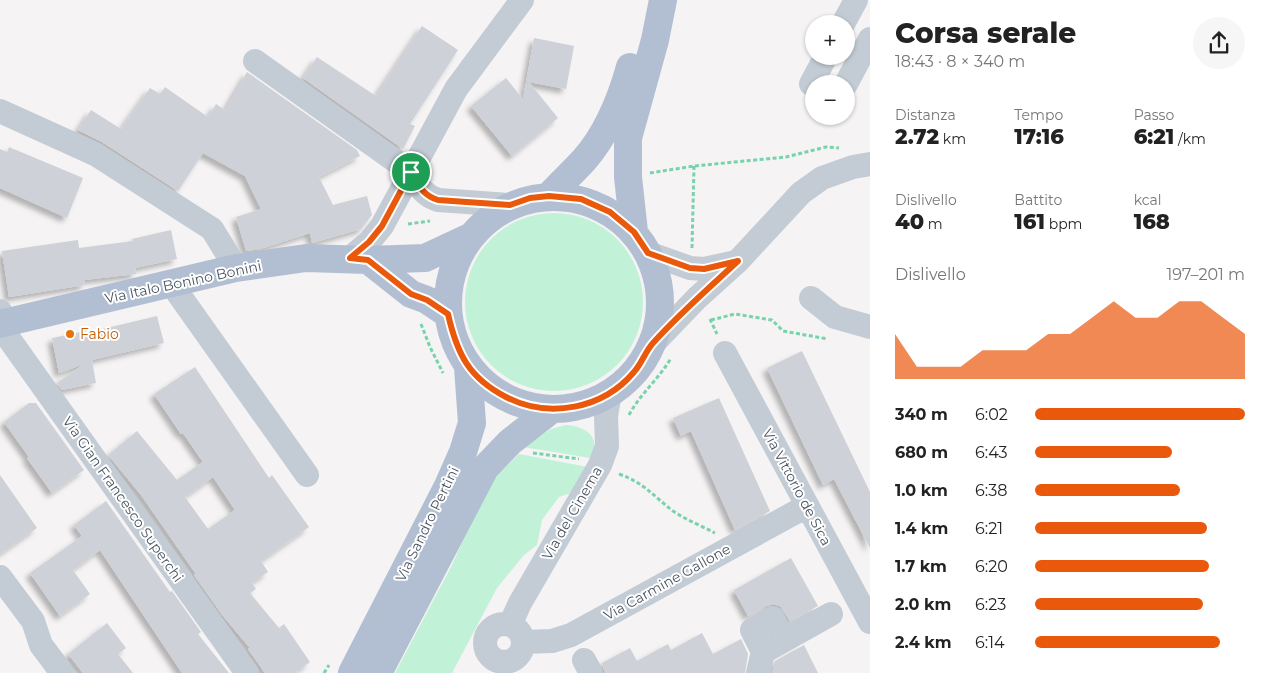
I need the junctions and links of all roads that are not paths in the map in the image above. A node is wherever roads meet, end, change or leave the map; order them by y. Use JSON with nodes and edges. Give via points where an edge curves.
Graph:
{"nodes":[{"id":1,"x":522,"y":0,"type":"edge"},
{"id":2,"x":647,"y":0,"type":"edge"},
{"id":3,"x":664,"y":0,"type":"edge"},
{"id":4,"x":856,"y":0,"type":"edge"},
{"id":5,"x":848,"y":15,"type":"edge"},
{"id":6,"x":870,"y":39,"type":"edge"},
{"id":7,"x":254,"y":60,"type":"dead end"},
{"id":8,"x":851,"y":75,"type":"edge"},
{"id":9,"x":0,"y":111,"type":"edge"},
{"id":10,"x":861,"y":166,"type":"edge"},
{"id":11,"x":411,"y":172,"type":"junction"},
{"id":12,"x":549,"y":196,"type":"junction"},
{"id":13,"x":510,"y":205,"type":"junction"},
{"id":14,"x":470,"y":236,"type":"junction"},
{"id":15,"x":641,"y":242,"type":"junction"},
{"id":16,"x":359,"y":259,"type":"junction"},
{"id":17,"x":738,"y":261,"type":"junction"},
{"id":18,"x":236,"y":268,"type":"junction"},
{"id":19,"x":170,"y":282,"type":"junction"},
{"id":20,"x":811,"y":298,"type":"dead end"},
{"id":21,"x":448,"y":314,"type":"junction"},
{"id":22,"x":2,"y":319,"type":"edge"},
{"id":23,"x":870,"y":326,"type":"edge"},
{"id":24,"x":663,"y":348,"type":"junction"},
{"id":25,"x":725,"y":353,"type":"road end"},
{"id":26,"x":456,"y":372,"type":"junction"},
{"id":27,"x":610,"y":394,"type":"junction"},
{"id":28,"x":552,"y":410,"type":"junction"},
{"id":29,"x":308,"y":475,"type":"dead end"},
{"id":30,"x":807,"y":506,"type":"junction"},
{"id":31,"x":0,"y":577,"type":"edge"},
{"id":32,"x":831,"y":614,"type":"dead end"},
{"id":33,"x":870,"y":622,"type":"edge"},
{"id":34,"x":516,"y":634,"type":"junction"},
{"id":35,"x":760,"y":663,"type":"edge"},
{"id":36,"x":498,"y":666,"type":"edge"},
{"id":37,"x":62,"y":673,"type":"edge"},
{"id":38,"x":247,"y":673,"type":"edge"},
{"id":39,"x":352,"y":673,"type":"edge"},
{"id":40,"x":378,"y":673,"type":"edge"}],
"edges":[{"from":1,"to":11,"type":"street","via":[[456,89]]},
{"from":2,"to":12,"type":"main road","via":[[623,90],[606,128],[585,158]]},
{"from":3,"to":15,"type":"main road","via":[[628,138],[628,177]]},
{"from":4,"to":5,"type":"street"},
{"from":6,"to":8,"type":"street"},
{"from":7,"to":11,"type":"street"},
{"from":9,"to":18,"type":"street","via":[[95,154],[212,229]]},
{"from":10,"to":17,"type":"street","via":[[822,178],[801,193]]},
{"from":11,"to":13,"type":"street","via":[[422,190],[438,200]]},
{"from":11,"to":16,"type":"street","via":[[382,226]]},
{"from":12,"to":13,"type":"main road"},
{"from":12,"to":15,"type":"main road","via":[[581,199],[610,212]]},
{"from":13,"to":14,"type":"main road","via":[[488,218]]},
{"from":14,"to":16,"type":"main road","name":"Via Italo Bonino Bonini","via":[[426,258]]},
{"from":14,"to":21,"type":"main road","via":[[456,260],[448,286]]},
{"from":15,"to":17,"type":"street","via":[[690,268],[704,269]]},
{"from":15,"to":24,"type":"main road","via":[[659,283]]},
{"from":16,"to":18,"type":"main road","name":"Via Italo Bonino Bonini","via":[[306,258]]},
{"from":16,"to":21,"type":"main road"},
{"from":17,"to":24,"type":"street","via":[[697,298]]},
{"from":18,"to":19,"type":"main road","name":"Via Italo Bonino Bonini"},
{"from":19,"to":22,"type":"main road","name":"Via Italo Bonino Bonini"},
{"from":19,"to":29,"type":"street"},
{"from":20,"to":23,"type":"street","via":[[835,317]]},
{"from":21,"to":26,"type":"main road"},
{"from":22,"to":38,"type":"street","name":"Via Gian Francesco Superchi","via":[[7,336]]},
{"from":24,"to":27,"type":"main road"},
{"from":25,"to":30,"type":"street","name":"Via Vittorio de Sica"},
{"from":26,"to":28,"type":"main road","via":[[520,404]]},
{"from":26,"to":39,"type":"main road","name":"Via Sandro Pertini","via":[[472,423],[463,452]]},
{"from":27,"to":28,"type":"main road","via":[[582,406]]},
{"from":27,"to":34,"type":"street","name":"Via del Cinema","via":[[606,446],[600,466],[520,603]]},
{"from":28,"to":40,"type":"main road","name":"Via Sandro Pertini","via":[[510,442],[485,468]]},
{"from":30,"to":33,"type":"street","name":"Via Vittorio de Sica"},
{"from":30,"to":34,"type":"street","name":"Via Carmine Gallone","via":[[571,635],[552,641]]},
{"from":31,"to":37,"type":"street","via":[[33,621],[41,645]]},
{"from":32,"to":35,"type":"street","via":[[784,640]]},
{"from":34,"to":36,"type":"street","name":"Via del Cinema","via":[[518,654]]},
{"from":34,"to":36,"type":"street","name":"Via del Cinema","via":[[498,624],[488,631],[486,648]]}]}
